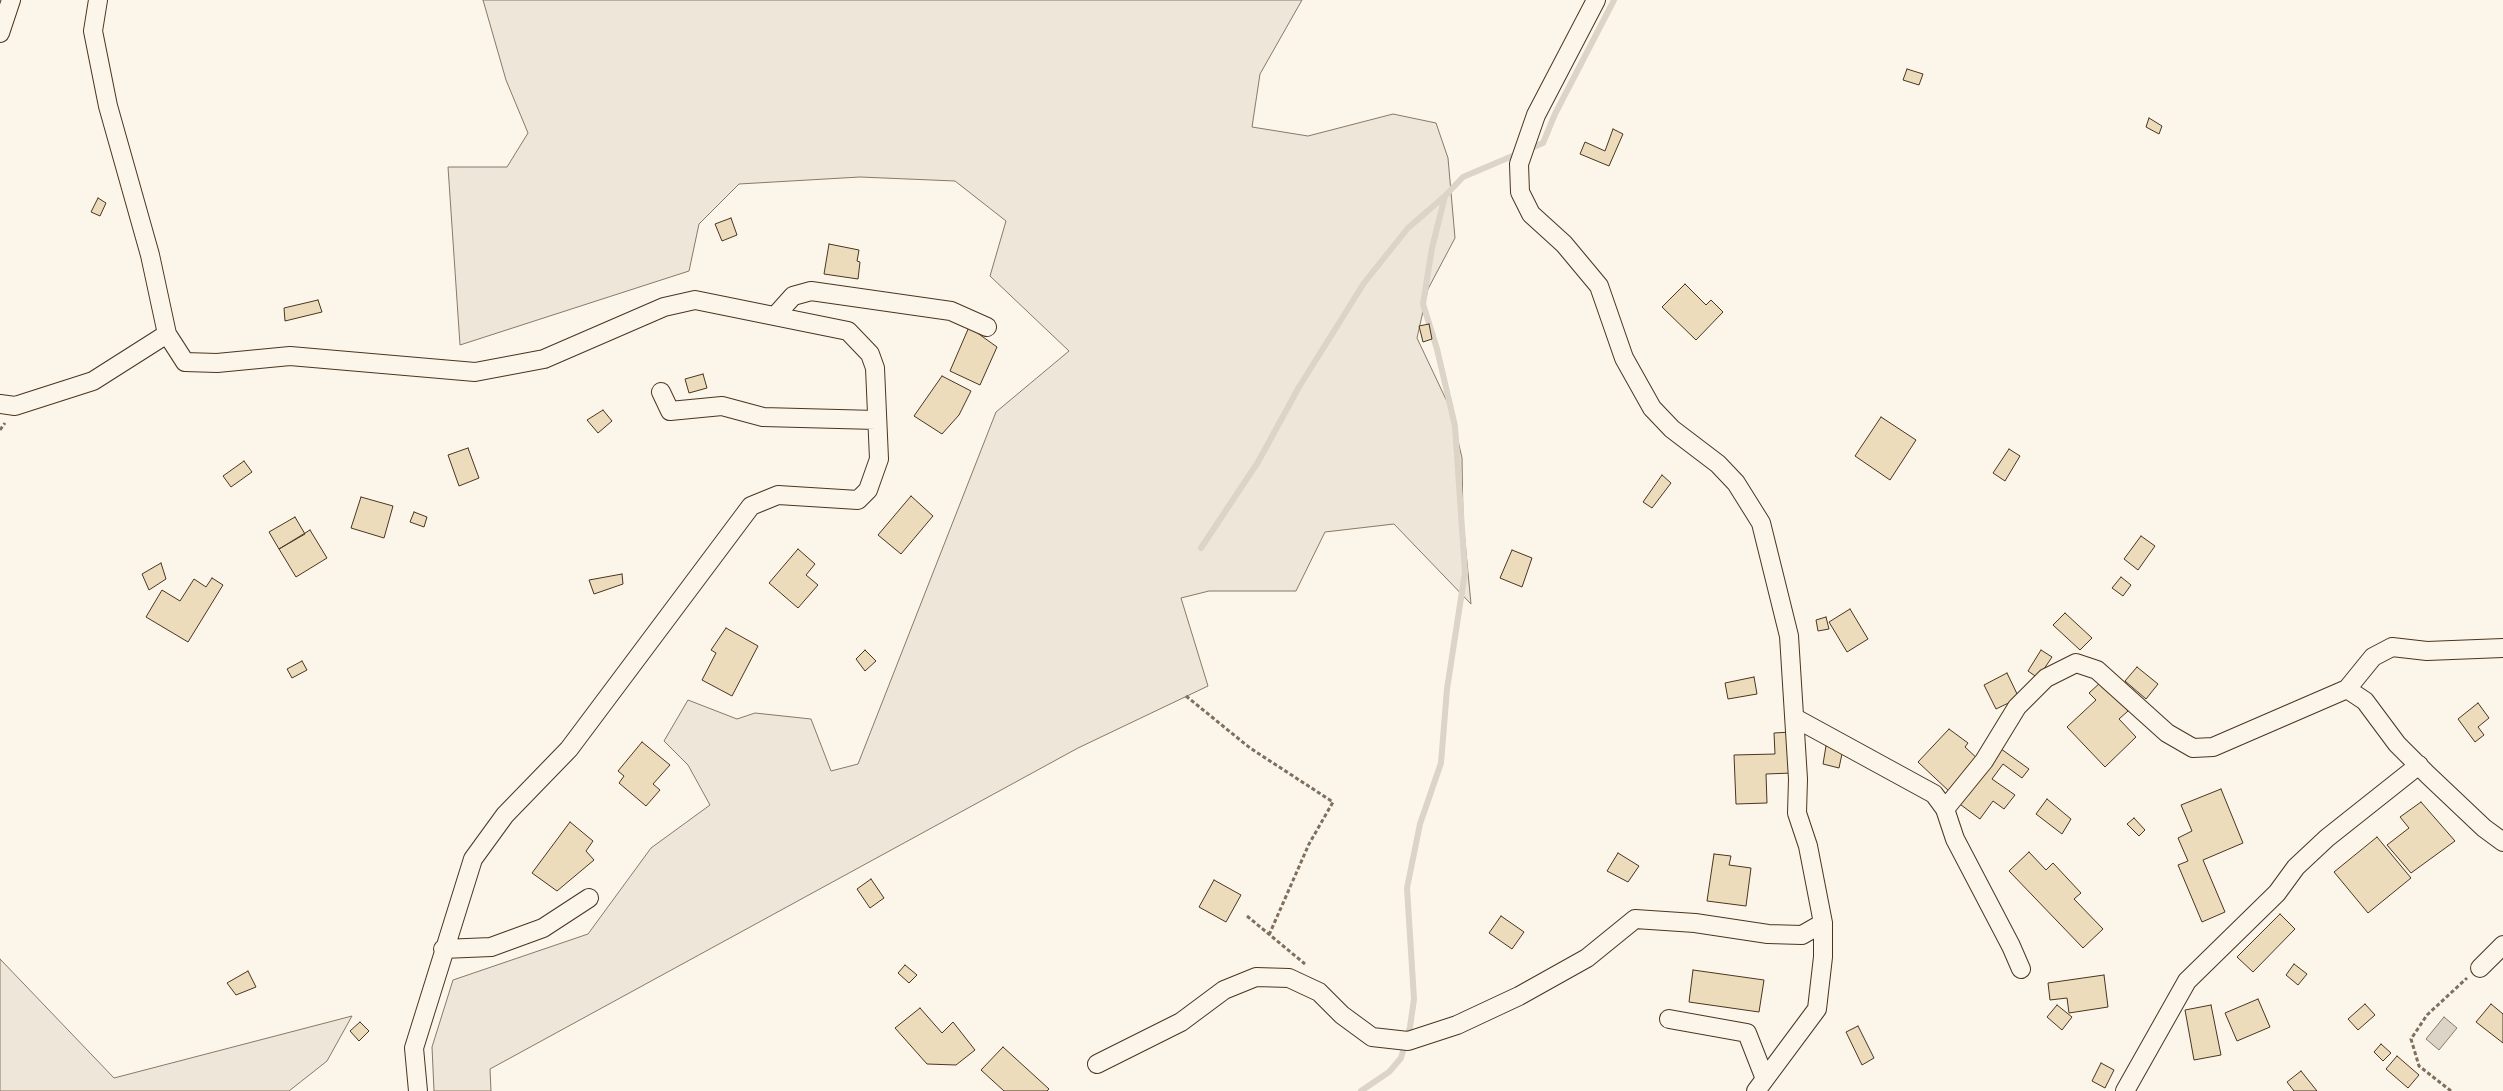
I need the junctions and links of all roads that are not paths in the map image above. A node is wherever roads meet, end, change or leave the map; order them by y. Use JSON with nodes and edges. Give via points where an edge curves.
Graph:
{"nodes":[{"id":1,"x":11,"y":0,"type":"edge"},
{"id":2,"x":98,"y":0,"type":"edge"},
{"id":3,"x":1596,"y":0,"type":"edge"},
{"id":4,"x":0,"y":32,"type":"edge"},
{"id":5,"x":776,"y":315,"type":"junction"},
{"id":6,"x":987,"y":327,"type":"dead end"},
{"id":7,"x":167,"y":334,"type":"junction"},
{"id":8,"x":661,"y":392,"type":"dead end"},
{"id":9,"x":0,"y":404,"type":"edge"},
{"id":10,"x":876,"y":420,"type":"junction"},
{"id":11,"x":2503,"y":648,"type":"edge"},
{"id":12,"x":2347,"y":689,"type":"junction"},
{"id":13,"x":1795,"y":718,"type":"junction"},
{"id":14,"x":2419,"y":765,"type":"junction"},
{"id":15,"x":1945,"y":809,"type":"junction"},
{"id":16,"x":2503,"y":842,"type":"edge"},
{"id":17,"x":589,"y":898,"type":"dead end"},
{"id":18,"x":1822,"y":923,"type":"junction"},
{"id":19,"x":2503,"y":945,"type":"edge"},
{"id":20,"x":443,"y":949,"type":"junction"},
{"id":21,"x":2480,"y":968,"type":"road end"},
{"id":22,"x":2021,"y":969,"type":"dead end"},
{"id":23,"x":1669,"y":1019,"type":"dead end"},
{"id":24,"x":1097,"y":1064,"type":"dead end"},
{"id":25,"x":1761,"y":1085,"type":"edge"},
{"id":26,"x":418,"y":1091,"type":"edge"},
{"id":27,"x":2125,"y":1091,"type":"edge"}],
"edges":[{"from":1,"to":4,"type":"street"},
{"from":2,"to":7,"type":"street","via":[[93,31],[108,106],[150,255]]},
{"from":3,"to":13,"type":"street","via":[[1536,115],[1520,164],[1520,192],[1531,214],[1564,244],[1599,286],[1624,358],[1652,408],[1672,429],[1736,482],[1761,523],[1790,636]]},
{"from":5,"to":6,"type":"street","via":[[793,296],[811,291],[951,311]]},
{"from":5,"to":7,"type":"street","via":[[695,300],[664,307],[544,359],[475,372],[290,356],[217,364],[185,362]]},
{"from":5,"to":10,"type":"street","via":[[848,331],[870,354],[874,368]]},
{"from":7,"to":9,"type":"street","via":[[93,380],[15,406]]},
{"from":8,"to":10,"type":"street","via":[[670,411],[722,406],[763,417]]},
{"from":10,"to":20,"type":"street","via":[[879,459],[868,490],[858,500],[778,495],[751,506],[569,749],[505,815],[473,858]]},
{"from":11,"to":12,"type":"street","via":[[2427,651],[2392,648],[2373,657]]},
{"from":12,"to":14,"type":"street","via":[[2365,701],[2397,744]]},
{"from":12,"to":15,"type":"street","via":[[2213,748],[2193,748],[2168,733],[2097,670],[2076,663],[2046,678],[2017,707],[1984,761]]},
{"from":13,"to":15,"type":"street","via":[[1934,794]]},
{"from":13,"to":18,"type":"street","via":[[1797,814],[1808,846]]},
{"from":14,"to":16,"type":"street","via":[[2484,828]]},
{"from":14,"to":27,"type":"street","via":[[2326,838],[2296,867],[2277,893],[2187,980]]},
{"from":15,"to":22,"type":"street","via":[[1955,839]]},
{"from":17,"to":20,"type":"street","via":[[543,928],[491,947]]},
{"from":18,"to":24,"type":"street","via":[[1802,935],[1635,919],[1587,958],[1519,996],[1456,1025],[1408,1041],[1372,1037],[1318,992],[1289,978],[1256,977],[1224,990],[1181,1022]]},
{"from":18,"to":25,"type":"street","via":[[1823,956],[1817,1009]]},
{"from":19,"to":21,"type":"street"},
{"from":20,"to":26,"type":"street","via":[[414,1048]]},
{"from":23,"to":25,"type":"street","via":[[1747,1033]]}]}
